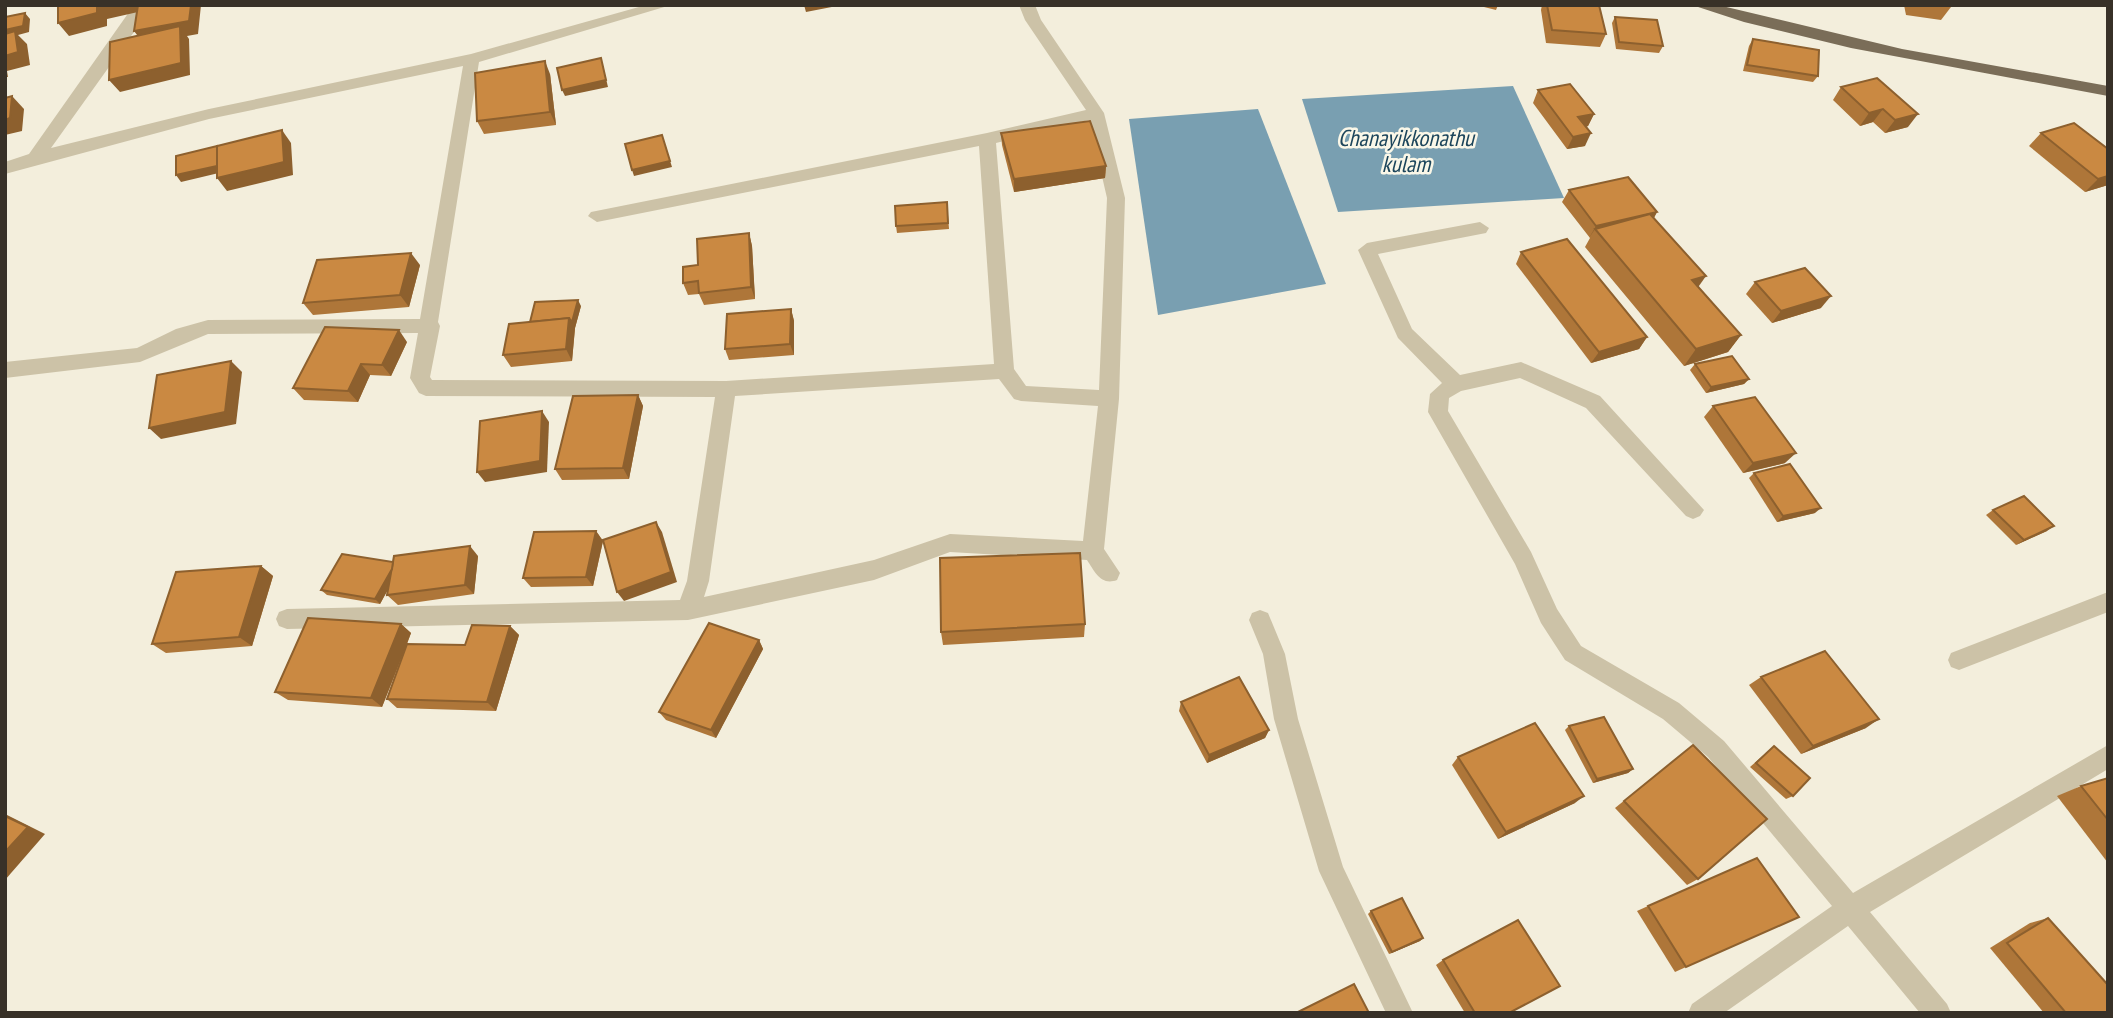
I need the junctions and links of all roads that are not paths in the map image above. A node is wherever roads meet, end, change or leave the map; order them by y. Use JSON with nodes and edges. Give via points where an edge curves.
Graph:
{"nodes":[{"id":1,"x":142,"y":5,"type":"edge"},
{"id":2,"x":664,"y":5,"type":"edge"},
{"id":3,"x":1027,"y":5,"type":"edge"},
{"id":4,"x":1699,"y":5,"type":"edge"},
{"id":5,"x":472,"y":59,"type":"junction"},
{"id":6,"x":2108,"y":91,"type":"edge"},
{"id":7,"x":1096,"y":113,"type":"junction"},
{"id":8,"x":987,"y":139,"type":"junction"},
{"id":9,"x":35,"y":158,"type":"junction"},
{"id":10,"x":5,"y":168,"type":"edge"},
{"id":11,"x":597,"y":216,"type":"dead end"},
{"id":12,"x":1480,"y":228,"type":"dead end"},
{"id":13,"x":431,"y":326,"type":"junction"},
{"id":14,"x":5,"y":370,"type":"edge"},
{"id":15,"x":1004,"y":371,"type":"junction"},
{"id":16,"x":1456,"y":384,"type":"junction"},
{"id":17,"x":726,"y":389,"type":"junction"},
{"id":18,"x":1109,"y":399,"type":"junction"},
{"id":19,"x":1693,"y":510,"type":"dead end"},
{"id":20,"x":1093,"y":551,"type":"junction"},
{"id":21,"x":1109,"y":573,"type":"dead end"},
{"id":22,"x":2108,"y":602,"type":"edge"},
{"id":23,"x":688,"y":610,"type":"junction"},
{"id":24,"x":287,"y":619,"type":"dead end"},
{"id":25,"x":1260,"y":620,"type":"dead end"},
{"id":26,"x":1959,"y":660,"type":"dead end"},
{"id":27,"x":2108,"y":756,"type":"edge"},
{"id":28,"x":1850,"y":909,"type":"junction"},
{"id":29,"x":1400,"y":1013,"type":"edge"},
{"id":30,"x":1701,"y":1013,"type":"edge"},
{"id":31,"x":1938,"y":1013,"type":"edge"}],
"edges":[{"from":1,"to":9,"type":"street"},
{"from":2,"to":5,"type":"street"},
{"from":3,"to":7,"type":"street"},
{"from":4,"to":6,"type":"main road","via":[[1979,68]]},
{"from":5,"to":9,"type":"street","via":[[209,114]]},
{"from":5,"to":13,"type":"street"},
{"from":7,"to":8,"type":"street"},
{"from":7,"to":18,"type":"street","via":[[1116,198]]},
{"from":8,"to":11,"type":"street"},
{"from":8,"to":15,"type":"street"},
{"from":9,"to":10,"type":"street"},
{"from":12,"to":16,"type":"street","via":[[1367,250],[1405,333]]},
{"from":13,"to":14,"type":"street","via":[[208,327],[140,355]]},
{"from":13,"to":17,"type":"street","via":[[420,378],[426,388]]},
{"from":15,"to":17,"type":"street"},
{"from":15,"to":18,"type":"street","via":[[1021,393]]},
{"from":16,"to":19,"type":"street","via":[[1521,370],[1593,402]]},
{"from":16,"to":28,"type":"street","via":[[1440,394],[1438,412],[1573,653],[1671,711],[1716,749]]},
{"from":17,"to":23,"type":"street","via":[[698,581]]},
{"from":18,"to":20,"type":"street"},
{"from":20,"to":21,"type":"street"},
{"from":20,"to":23,"type":"street","via":[[950,543],[874,570]]},
{"from":22,"to":26,"type":"street"},
{"from":23,"to":24,"type":"street"},
{"from":25,"to":29,"type":"street","via":[[1274,654],[1286,719],[1332,871]]},
{"from":27,"to":28,"type":"street"},
{"from":28,"to":30,"type":"street"},
{"from":28,"to":31,"type":"street"}]}
